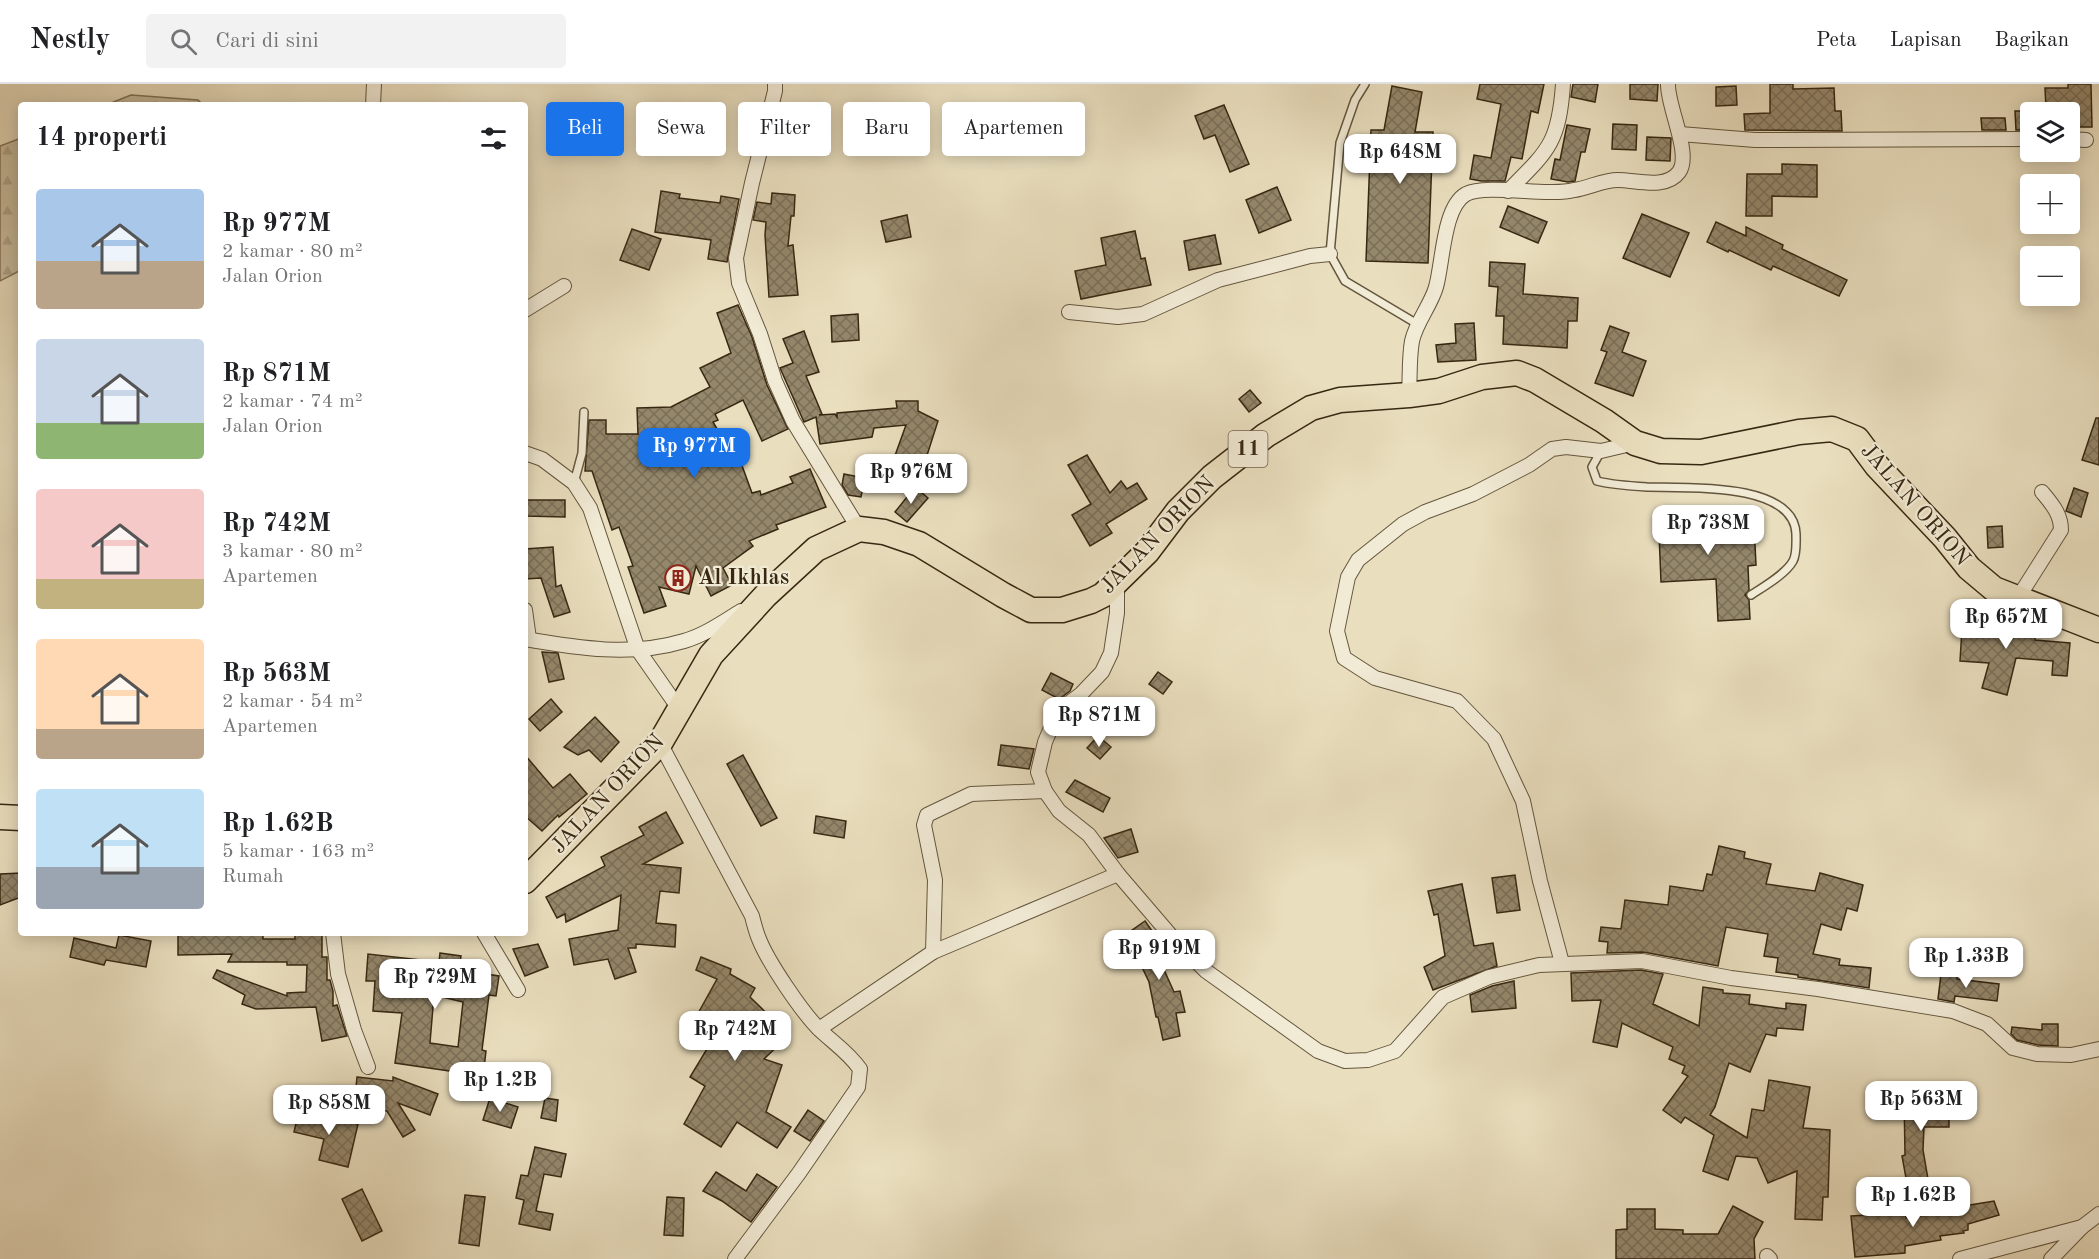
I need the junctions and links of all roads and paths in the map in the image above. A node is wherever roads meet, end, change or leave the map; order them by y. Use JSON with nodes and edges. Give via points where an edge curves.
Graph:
{"nodes":[{"id":1,"x":374,"y":84,"type":"edge"},
{"id":2,"x":775,"y":84,"type":"edge"},
{"id":3,"x":1365,"y":84,"type":"edge"},
{"id":4,"x":1563,"y":84,"type":"edge"},
{"id":5,"x":1668,"y":84,"type":"edge"},
{"id":6,"x":373,"y":102,"type":"edge"},
{"id":7,"x":1680,"y":134,"type":"junction"},
{"id":8,"x":2020,"y":139,"type":"edge"},
{"id":9,"x":2080,"y":140,"type":"edge"},
{"id":10,"x":2086,"y":140,"type":"dead end"},
{"id":11,"x":1508,"y":191,"type":"junction"},
{"id":12,"x":1330,"y":254,"type":"junction"},
{"id":13,"x":564,"y":286,"type":"dead end"},
{"id":14,"x":528,"y":308,"type":"edge"},
{"id":15,"x":1069,"y":312,"type":"dead end"},
{"id":16,"x":1419,"y":325,"type":"junction"},
{"id":17,"x":1409,"y":395,"type":"junction"},
{"id":18,"x":584,"y":412,"type":"dead end"},
{"id":19,"x":1635,"y":443,"type":"junction"},
{"id":20,"x":1601,"y":452,"type":"junction"},
{"id":21,"x":528,"y":454,"type":"edge"},
{"id":22,"x":574,"y":483,"type":"junction"},
{"id":23,"x":2042,"y":492,"type":"dead end"},
{"id":24,"x":859,"y":529,"type":"junction"},
{"id":25,"x":1117,"y":583,"type":"junction"},
{"id":26,"x":766,"y":595,"type":"junction"},
{"id":27,"x":1751,"y":595,"type":"dead end"},
{"id":28,"x":2018,"y":598,"type":"junction"},
{"id":29,"x":2099,"y":630,"type":"edge"},
{"id":30,"x":528,"y":639,"type":"edge"},
{"id":31,"x":638,"y":650,"type":"junction"},
{"id":32,"x":680,"y":710,"type":"junction"},
{"id":33,"x":660,"y":743,"type":"junction"},
{"id":34,"x":1045,"y":791,"type":"junction"},
{"id":35,"x":0,"y":817,"type":"edge"},
{"id":36,"x":18,"y":818,"type":"edge"},
{"id":37,"x":1118,"y":874,"type":"junction"},
{"id":38,"x":528,"y":878,"type":"edge"},
{"id":39,"x":333,"y":936,"type":"edge"},
{"id":40,"x":486,"y":936,"type":"edge"},
{"id":41,"x":933,"y":952,"type":"junction"},
{"id":42,"x":1562,"y":963,"type":"junction"},
{"id":43,"x":518,"y":990,"type":"dead end"},
{"id":44,"x":819,"y":1029,"type":"junction"},
{"id":45,"x":2099,"y":1049,"type":"edge"},
{"id":46,"x":368,"y":1067,"type":"dead end"},
{"id":47,"x":2099,"y":1214,"type":"edge"},
{"id":48,"x":2082,"y":1227,"type":"junction"},
{"id":49,"x":735,"y":1259,"type":"edge"},
{"id":50,"x":1960,"y":1259,"type":"edge"},
{"id":51,"x":2051,"y":1259,"type":"edge"}],
"edges":[{"from":1,"to":6,"type":"street"},
{"from":2,"to":24,"type":"street","via":[[736,258],[739,283],[794,421]]},
{"from":3,"to":12,"type":"lane","via":[[1340,143]]},
{"from":4,"to":11,"type":"street","via":[[1558,128],[1550,146]]},
{"from":5,"to":7,"type":"street","via":[[1667,94]]},
{"from":7,"to":8,"type":"street","via":[[1755,140]]},
{"from":7,"to":11,"type":"street","via":[[1680,171],[1662,182],[1617,180],[1575,190]]},
{"from":9,"to":10,"type":"street"},
{"from":11,"to":16,"type":"street","via":[[1465,194],[1452,208],[1436,288]]},
{"from":12,"to":15,"type":"street","via":[[1218,280],[1143,314],[1118,317]]},
{"from":12,"to":16,"type":"lane","via":[[1345,281]]},
{"from":13,"to":14,"type":"street"},
{"from":16,"to":17,"type":"street","via":[[1412,340]]},
{"from":17,"to":19,"type":"highway","name":"JALAN ORION","number":"11","via":[[1439,391],[1482,377],[1517,373],[1604,421]]},
{"from":17,"to":25,"type":"highway","name":"JALAN ORION","number":"11","via":[[1340,400],[1311,408],[1266,435],[1212,477]]},
{"from":18,"to":22,"type":"lane","via":[[582,453]]},
{"from":19,"to":20,"type":"street"},
{"from":19,"to":28,"type":"highway","name":"JALAN ORION","number":"11","via":[[1660,451],[1701,452],[1832,429],[1857,439],[1969,568],[1994,589]]},
{"from":20,"to":27,"type":"lane","via":[[1592,467],[1597,480],[1612,485],[1745,493],[1785,509],[1796,525],[1794,561]]},
{"from":20,"to":42,"type":"street","via":[[1552,449],[1473,494],[1403,524],[1358,560],[1348,577],[1337,632],[1344,658],[1375,678],[1457,701],[1494,739],[1523,801]]},
{"from":21,"to":22,"type":"street","via":[[543,459]]},
{"from":22,"to":31,"type":"street","via":[[590,508]]},
{"from":23,"to":28,"type":"street","via":[[2061,520],[2061,530]]},
{"from":24,"to":25,"type":"highway","name":"JALAN ORION","number":"11","via":[[884,532],[920,544],[1031,610],[1062,610],[1091,601]]},
{"from":24,"to":26,"type":"highway","name":"JALAN ORION","via":[[816,549]]},
{"from":25,"to":34,"type":"street","via":[[1111,653],[1102,672],[1058,711],[1038,772]]},
{"from":26,"to":31,"type":"street","via":[[715,628],[685,641]]},
{"from":26,"to":32,"type":"highway","name":"JALAN ORION","via":[[711,655]]},
{"from":28,"to":29,"type":"highway","name":"JALAN ORION","number":"11"},
{"from":30,"to":31,"type":"street","via":[[610,651]]},
{"from":31,"to":32,"type":"street"},
{"from":32,"to":33,"type":"highway","name":"JALAN ORION"},
{"from":33,"to":38,"type":"highway","name":"JALAN ORION"},
{"from":33,"to":44,"type":"street","via":[[752,916],[770,959]]},
{"from":34,"to":37,"type":"street","via":[[1059,812],[1089,835]]},
{"from":34,"to":41,"type":"street","via":[[971,794],[927,815],[924,825],[935,880]]},
{"from":35,"to":36,"type":"highway"},
{"from":37,"to":41,"type":"street"},
{"from":37,"to":42,"type":"street","via":[[1172,938],[1206,971],[1318,1051],[1345,1061],[1368,1060],[1395,1051],[1443,997],[1489,977]]},
{"from":39,"to":46,"type":"street","via":[[338,974]]},
{"from":40,"to":43,"type":"street"},
{"from":41,"to":44,"type":"street"},
{"from":42,"to":45,"type":"street","via":[[1642,962],[1818,989],[1953,1011],[1987,1024],[2013,1048],[2037,1054],[2071,1055]]},
{"from":44,"to":49,"type":"street","via":[[851,1056],[861,1070],[858,1087]]},
{"from":47,"to":48,"type":"street"},
{"from":48,"to":50,"type":"street"},
{"from":48,"to":51,"type":"street"}]}
